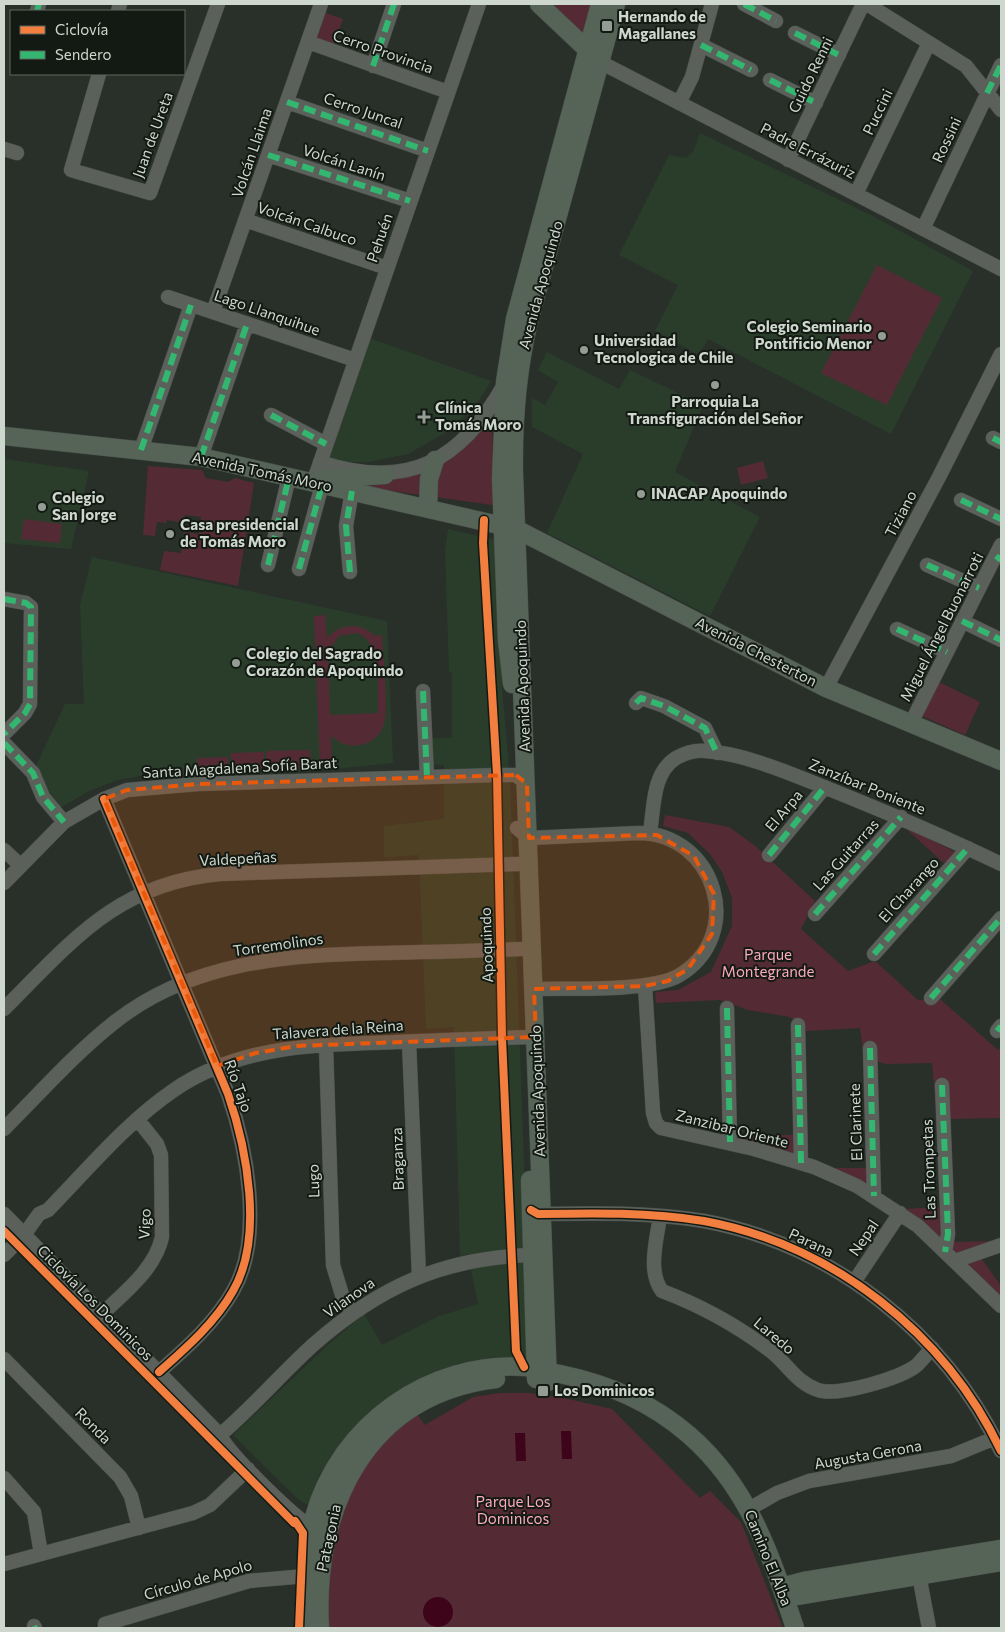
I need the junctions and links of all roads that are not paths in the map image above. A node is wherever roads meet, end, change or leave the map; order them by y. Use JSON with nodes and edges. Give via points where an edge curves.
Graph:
{"nodes":[{"id":1,"x":218,"y":4,"type":"edge"},
{"id":2,"x":321,"y":4,"type":"edge"},
{"id":3,"x":394,"y":4,"type":"edge"},
{"id":4,"x":479,"y":4,"type":"edge"},
{"id":5,"x":540,"y":4,"type":"edge"},
{"id":6,"x":600,"y":4,"type":"edge"},
{"id":7,"x":616,"y":4,"type":"edge"},
{"id":8,"x":712,"y":4,"type":"edge"},
{"id":9,"x":744,"y":4,"type":"edge"},
{"id":10,"x":865,"y":4,"type":"edge"},
{"id":11,"x":776,"y":21,"type":"dead end"},
{"id":12,"x":795,"y":32,"type":"dead end"},
{"id":13,"x":308,"y":42,"type":"junction"},
{"id":14,"x":929,"y":43,"type":"junction"},
{"id":15,"x":701,"y":45,"type":"junction"},
{"id":16,"x":839,"y":55,"type":"junction"},
{"id":17,"x":594,"y":56,"type":"junction"},
{"id":18,"x":1001,"y":65,"type":"edge"},
{"id":19,"x":374,"y":66,"type":"junction"},
{"id":20,"x":751,"y":70,"type":"dead end"},
{"id":21,"x":100,"y":75,"type":"edge"},
{"id":22,"x":770,"y":80,"type":"dead end"},
{"id":23,"x":448,"y":92,"type":"junction"},
{"id":24,"x":987,"y":93,"type":"junction"},
{"id":25,"x":287,"y":102,"type":"junction"},
{"id":26,"x":679,"y":103,"type":"junction"},
{"id":27,"x":816,"y":103,"type":"junction"},
{"id":28,"x":1001,"y":110,"type":"edge"},
{"id":29,"x":428,"y":151,"type":"junction"},
{"id":30,"x":268,"y":155,"type":"junction"},
{"id":31,"x":788,"y":160,"type":"junction"},
{"id":32,"x":856,"y":194,"type":"junction"},
{"id":33,"x":410,"y":201,"type":"junction"},
{"id":34,"x":245,"y":220,"type":"junction"},
{"id":35,"x":923,"y":229,"type":"junction"},
{"id":36,"x":387,"y":268,"type":"junction"},
{"id":37,"x":1001,"y":269,"type":"edge"},
{"id":38,"x":524,"y":284,"type":"junction"},
{"id":39,"x":168,"y":297,"type":"dead end"},
{"id":40,"x":192,"y":305,"type":"junction"},
{"id":41,"x":534,"y":308,"type":"junction"},
{"id":42,"x":213,"y":312,"type":"junction"},
{"id":43,"x":247,"y":324,"type":"junction"},
{"id":44,"x":1001,"y":354,"type":"edge"},
{"id":45,"x":356,"y":360,"type":"junction"},
{"id":46,"x":505,"y":382,"type":"junction"},
{"id":47,"x":270,"y":415,"type":"dead end"},
{"id":48,"x":4,"y":436,"type":"edge"},
{"id":49,"x":326,"y":444,"type":"junction"},
{"id":50,"x":141,"y":450,"type":"junction"},
{"id":51,"x":201,"y":458,"type":"junction"},
{"id":52,"x":435,"y":460,"type":"junction"},
{"id":53,"x":320,"y":462,"type":"junction"},
{"id":54,"x":385,"y":474,"type":"junction"},
{"id":55,"x":289,"y":477,"type":"junction"},
{"id":56,"x":318,"y":484,"type":"junction"},
{"id":57,"x":352,"y":491,"type":"junction"},
{"id":58,"x":961,"y":500,"type":"dead end"},
{"id":59,"x":428,"y":508,"type":"junction"},
{"id":60,"x":1001,"y":519,"type":"edge"},
{"id":61,"x":510,"y":527,"type":"junction"},
{"id":62,"x":999,"y":554,"type":"edge"},
{"id":63,"x":268,"y":565,"type":"dead end"},
{"id":64,"x":927,"y":565,"type":"dead end"},
{"id":65,"x":298,"y":569,"type":"dead end"},
{"id":66,"x":350,"y":572,"type":"dead end"},
{"id":67,"x":979,"y":588,"type":"junction"},
{"id":68,"x":4,"y":599,"type":"edge"},
{"id":69,"x":962,"y":621,"type":"junction"},
{"id":70,"x":897,"y":629,"type":"dead end"},
{"id":71,"x":1001,"y":640,"type":"edge"},
{"id":72,"x":947,"y":652,"type":"junction"},
{"id":73,"x":826,"y":688,"type":"junction"},
{"id":74,"x":423,"y":691,"type":"dead end"},
{"id":75,"x":636,"y":703,"type":"dead end"},
{"id":76,"x":911,"y":723,"type":"junction"},
{"id":77,"x":4,"y":734,"type":"edge"},
{"id":78,"x":4,"y":743,"type":"edge"},
{"id":79,"x":717,"y":753,"type":"junction"},
{"id":80,"x":1001,"y":761,"type":"edge"},
{"id":81,"x":426,"y":777,"type":"junction"},
{"id":82,"x":521,"y":780,"type":"junction"},
{"id":83,"x":825,"y":787,"type":"junction"},
{"id":84,"x":104,"y":799,"type":"junction"},
{"id":85,"x":901,"y":817,"type":"junction"},
{"id":86,"x":64,"y":822,"type":"junction"},
{"id":87,"x":523,"y":833,"type":"junction"},
{"id":88,"x":650,"y":833,"type":"junction"},
{"id":89,"x":968,"y":848,"type":"junction"},
{"id":90,"x":4,"y":850,"type":"edge"},
{"id":91,"x":769,"y":855,"type":"dead end"},
{"id":92,"x":519,"y":864,"type":"junction"},
{"id":93,"x":1001,"y":864,"type":"edge"},
{"id":94,"x":21,"y":866,"type":"junction"},
{"id":95,"x":4,"y":883,"type":"edge"},
{"id":96,"x":144,"y":893,"type":"junction"},
{"id":97,"x":815,"y":914,"type":"dead end"},
{"id":98,"x":1001,"y":918,"type":"edge"},
{"id":99,"x":522,"y":949,"type":"junction"},
{"id":100,"x":874,"y":954,"type":"dead end"},
{"id":101,"x":182,"y":984,"type":"junction"},
{"id":102,"x":645,"y":986,"type":"junction"},
{"id":103,"x":534,"y":989,"type":"junction"},
{"id":104,"x":931,"y":998,"type":"dead end"},
{"id":105,"x":4,"y":1008,"type":"edge"},
{"id":106,"x":727,"y":1008,"type":"dead end"},
{"id":107,"x":798,"y":1025,"type":"dead end"},
{"id":108,"x":531,"y":1037,"type":"junction"},
{"id":109,"x":409,"y":1042,"type":"junction"},
{"id":110,"x":326,"y":1045,"type":"junction"},
{"id":111,"x":870,"y":1048,"type":"dead end"},
{"id":112,"x":217,"y":1066,"type":"junction"},
{"id":113,"x":942,"y":1085,"type":"dead end"},
{"id":114,"x":138,"y":1120,"type":"junction"},
{"id":115,"x":4,"y":1129,"type":"edge"},
{"id":116,"x":730,"y":1142,"type":"junction"},
{"id":117,"x":801,"y":1163,"type":"junction"},
{"id":118,"x":874,"y":1196,"type":"junction"},
{"id":119,"x":537,"y":1212,"type":"junction"},
{"id":120,"x":900,"y":1213,"type":"junction"},
{"id":121,"x":4,"y":1214,"type":"edge"},
{"id":122,"x":660,"y":1216,"type":"junction"},
{"id":123,"x":24,"y":1235,"type":"junction"},
{"id":124,"x":1001,"y":1245,"type":"edge"},
{"id":125,"x":4,"y":1255,"type":"edge"},
{"id":126,"x":532,"y":1255,"type":"junction"},
{"id":127,"x":950,"y":1256,"type":"junction"},
{"id":128,"x":419,"y":1276,"type":"junction"},
{"id":129,"x":854,"y":1282,"type":"junction"},
{"id":130,"x":1001,"y":1306,"type":"edge"},
{"id":131,"x":102,"y":1314,"type":"junction"},
{"id":132,"x":352,"y":1314,"type":"junction"},
{"id":133,"x":932,"y":1348,"type":"junction"},
{"id":134,"x":4,"y":1360,"type":"edge"},
{"id":135,"x":159,"y":1372,"type":"junction"},
{"id":136,"x":542,"y":1375,"type":"junction"},
{"id":137,"x":220,"y":1434,"type":"junction"},
{"id":138,"x":995,"y":1438,"type":"junction"},
{"id":139,"x":1001,"y":1451,"type":"edge"},
{"id":140,"x":248,"y":1469,"type":"junction"},
{"id":141,"x":4,"y":1478,"type":"edge"},
{"id":142,"x":749,"y":1509,"type":"junction"},
{"id":143,"x":320,"y":1527,"type":"junction"},
{"id":144,"x":139,"y":1528,"type":"junction"},
{"id":145,"x":1001,"y":1549,"type":"edge"},
{"id":146,"x":41,"y":1554,"type":"junction"},
{"id":147,"x":1001,"y":1562,"type":"edge"},
{"id":148,"x":4,"y":1564,"type":"edge"},
{"id":149,"x":919,"y":1575,"type":"junction"},
{"id":150,"x":306,"y":1576,"type":"junction"},
{"id":151,"x":783,"y":1593,"type":"junction"},
{"id":152,"x":106,"y":1628,"type":"edge"},
{"id":153,"x":307,"y":1628,"type":"edge"},
{"id":154,"x":320,"y":1628,"type":"edge"},
{"id":155,"x":795,"y":1628,"type":"edge"},
{"id":156,"x":929,"y":1628,"type":"edge"}],
"edges":[{"from":1,"to":21,"type":"street","name":"Juan de Ureta","via":[[150,192],[71,170]]},
{"from":2,"to":13,"type":"street","name":"Volcán Llaima"},
{"from":3,"to":19,"type":"street"},
{"from":4,"to":23,"type":"street","name":"Pehuén"},
{"from":5,"to":17,"type":"main road"},
{"from":6,"to":17,"type":"main road","name":"Avenida Apoquindo"},
{"from":7,"to":17,"type":"main road","name":"Avenida Apoquindo"},
{"from":8,"to":15,"type":"street"},
{"from":9,"to":11,"type":"street"},
{"from":10,"to":14,"type":"street"},
{"from":10,"to":16,"type":"street","name":"Guido Renni"},
{"from":12,"to":16,"type":"street"},
{"from":13,"to":19,"type":"street","name":"Cerro Provincia"},
{"from":13,"to":25,"type":"street","name":"Volcán Llaima"},
{"from":14,"to":24,"type":"street","via":[[966,66]]},
{"from":14,"to":32,"type":"street","name":"Puccini"},
{"from":15,"to":20,"type":"street"},
{"from":15,"to":26,"type":"street","via":[[692,77]]},
{"from":16,"to":27,"type":"street","name":"Guido Renni"},
{"from":17,"to":26,"type":"street","name":"Padre Errázuriz"},
{"from":17,"to":38,"type":"main road","name":"Avenida Apoquindo"},
{"from":17,"to":41,"type":"main road","name":"Avenida Apoquindo"},
{"from":18,"to":24,"type":"street","name":"Rossini"},
{"from":19,"to":23,"type":"street","name":"Cerro Provincia"},
{"from":22,"to":27,"type":"street"},
{"from":23,"to":29,"type":"street","name":"Pehuén"},
{"from":24,"to":28,"type":"street"},
{"from":24,"to":35,"type":"street","name":"Rossini"},
{"from":25,"to":29,"type":"street","name":"Cerro Juncal"},
{"from":25,"to":30,"type":"street","name":"Volcán Llaima"},
{"from":26,"to":31,"type":"street","name":"Padre Errázuriz"},
{"from":27,"to":31,"type":"street","name":"Guido Renni"},
{"from":29,"to":33,"type":"street","name":"Pehuén"},
{"from":30,"to":33,"type":"street","name":"Volcán Lanín"},
{"from":30,"to":34,"type":"street","name":"Volcán Llaima"},
{"from":31,"to":32,"type":"street","name":"Padre Errázuriz"},
{"from":32,"to":35,"type":"street","name":"Padre Errázuriz"},
{"from":33,"to":36,"type":"street","name":"Pehuén"},
{"from":34,"to":36,"type":"street","name":"Volcán Calbuco"},
{"from":34,"to":42,"type":"street","name":"Volcán Llaima"},
{"from":35,"to":37,"type":"street","name":"Padre Errázuriz"},
{"from":36,"to":45,"type":"street","name":"Pehuén"},
{"from":38,"to":41,"type":"main road"},
{"from":38,"to":46,"type":"main road","name":"Avenida Apoquindo"},
{"from":39,"to":40,"type":"street","name":"Lago Llanquihue"},
{"from":40,"to":42,"type":"street","name":"Lago Llanquihue"},
{"from":40,"to":50,"type":"street"},
{"from":41,"to":61,"type":"main road","name":"Avenida Apoquindo","via":[[520,366],[514,417]]},
{"from":42,"to":43,"type":"street","name":"Lago Llanquihue"},
{"from":43,"to":45,"type":"street","name":"Lago Llanquihue"},
{"from":43,"to":51,"type":"street"},
{"from":44,"to":73,"type":"street","name":"Tiziano"},
{"from":45,"to":49,"type":"street","name":"Pehuén"},
{"from":46,"to":52,"type":"street","via":[[478,423],[454,447]]},
{"from":46,"to":61,"type":"main road","name":"Avenida Apoquindo","via":[[501,448]]},
{"from":47,"to":49,"type":"street"},
{"from":48,"to":50,"type":"main road","name":"Avenida Tomás Moro"},
{"from":49,"to":53,"type":"street","name":"Pehuén"},
{"from":50,"to":51,"type":"main road","name":"Avenida Tomás Moro"},
{"from":51,"to":55,"type":"main road","name":"Avenida Tomás Moro"},
{"from":52,"to":54,"type":"street","via":[[406,471]]},
{"from":52,"to":59,"type":"main road","via":[[429,479]]},
{"from":53,"to":54,"type":"street","via":[[358,472]]},
{"from":53,"to":56,"type":"street","name":"Pehuén"},
{"from":54,"to":56,"type":"main road","via":[[327,477]]},
{"from":55,"to":56,"type":"main road","name":"Avenida Tomás Moro"},
{"from":55,"to":63,"type":"street"},
{"from":56,"to":57,"type":"main road","name":"Avenida Tomás Moro"},
{"from":56,"to":65,"type":"street","name":"Pehuén"},
{"from":57,"to":59,"type":"main road","name":"Avenida Tomás Moro"},
{"from":57,"to":66,"type":"street","via":[[346,526]]},
{"from":58,"to":60,"type":"street"},
{"from":59,"to":61,"type":"main road","name":"Avenida Tomás Moro"},
{"from":61,"to":73,"type":"main road","name":"Avenida Chesterton"},
{"from":61,"to":82,"type":"main road","name":"Avenida Apoquindo"},
{"from":62,"to":67,"type":"street","name":"Miguel Ángel Buonarroti"},
{"from":64,"to":67,"type":"street"},
{"from":67,"to":69,"type":"street","name":"Miguel Ángel Buonarroti"},
{"from":68,"to":77,"type":"street","via":[[30,606],[31,645],[30,704]]},
{"from":69,"to":71,"type":"street"},
{"from":69,"to":72,"type":"street","name":"Miguel Ángel Buonarroti"},
{"from":70,"to":72,"type":"street"},
{"from":72,"to":76,"type":"street","name":"Miguel Ángel Buonarroti"},
{"from":73,"to":76,"type":"main road","name":"Avenida Chesterton"},
{"from":74,"to":81,"type":"street"},
{"from":75,"to":79,"type":"street","via":[[641,698],[664,706],[705,728]]},
{"from":76,"to":80,"type":"main road","name":"Avenida Chesterton"},
{"from":78,"to":86,"type":"street","via":[[33,773],[43,797]]},
{"from":79,"to":83,"type":"street","name":"Zanzíbar Poniente","via":[[767,765]]},
{"from":79,"to":88,"type":"street","name":"Zanzíbar Poniente","via":[[691,752],[664,768],[660,774]]},
{"from":81,"to":82,"type":"street","name":"Santa Magdalena Sofía Barat"},
{"from":81,"to":84,"type":"street","name":"Santa Magdalena Sofía Barat","via":[[147,787]]},
{"from":82,"to":87,"type":"main road","name":"Avenida Apoquindo"},
{"from":83,"to":85,"type":"street","name":"Zanzíbar Poniente"},
{"from":83,"to":91,"type":"street","name":"El Arpa"},
{"from":84,"to":86,"type":"street","name":"Santa Magdalena Sofía Barat"},
{"from":84,"to":96,"type":"street","name":"Río Tajo"},
{"from":85,"to":89,"type":"street","name":"Zanzíbar Poniente"},
{"from":85,"to":97,"type":"street","name":"Las Guitarras"},
{"from":86,"to":94,"type":"street","name":"Santa Magdalena Sofía Barat"},
{"from":87,"to":88,"type":"street"},
{"from":87,"to":92,"type":"main road","name":"Avenida Apoquindo"},
{"from":87,"to":103,"type":"main road","name":"Avenida Apoquindo"},
{"from":88,"to":102,"type":"street","via":[[677,843],[701,864],[714,894],[716,914],[712,934],[696,961],[668,981]]},
{"from":89,"to":93,"type":"street","name":"Zanzíbar Poniente"},
{"from":89,"to":100,"type":"street","name":"El Charango"},
{"from":90,"to":94,"type":"street"},
{"from":92,"to":96,"type":"street","name":"Valdepeñas","via":[[220,874],[196,876]]},
{"from":92,"to":99,"type":"main road","name":"Avenida Apoquindo"},
{"from":94,"to":95,"type":"street","name":"Santa Magdalena Sofía Barat"},
{"from":96,"to":101,"type":"street","name":"Río Tajo"},
{"from":96,"to":105,"type":"street","name":"Valdepeñas","via":[[109,910]]},
{"from":98,"to":104,"type":"street"},
{"from":99,"to":101,"type":"street","name":"Torremolinos","via":[[290,956],[229,967]]},
{"from":99,"to":108,"type":"main road","name":"Avenida Apoquindo"},
{"from":101,"to":112,"type":"street","name":"Río Tajo"},
{"from":101,"to":115,"type":"street","name":"Torremolinos","via":[[116,1021]]},
{"from":102,"to":103,"type":"street"},
{"from":102,"to":116,"type":"street","name":"Zanzibar Oriente","via":[[656,1123],[671,1132]]},
{"from":103,"to":108,"type":"main road","name":"Avenida Apoquindo"},
{"from":106,"to":116,"type":"street"},
{"from":107,"to":117,"type":"street"},
{"from":108,"to":109,"type":"street","name":"Talavera de la Reina"},
{"from":108,"to":119,"type":"main road","name":"Avenida Apoquindo"},
{"from":109,"to":110,"type":"street","name":"Talavera de la Reina"},
{"from":109,"to":128,"type":"street","name":"Braganza"},
{"from":110,"to":112,"type":"street","name":"Talavera de la Reina","via":[[274,1049]]},
{"from":110,"to":132,"type":"street","name":"Lugo","via":[[333,1265],[343,1298]]},
{"from":111,"to":118,"type":"street","name":"El Clarinete"},
{"from":112,"to":114,"type":"street","name":"Talavera de la Reina","via":[[175,1089]]},
{"from":112,"to":135,"type":"street","name":"Río Tajo","via":[[233,1110],[244,1156],[249,1219],[246,1253],[237,1284],[219,1312]]},
{"from":113,"to":127,"type":"street","name":"Las Trompetas"},
{"from":114,"to":123,"type":"street","name":"Talavera de la Reina","via":[[48,1210],[40,1214]]},
{"from":114,"to":131,"type":"street","name":"Vigo","via":[[154,1139],[161,1155],[162,1237],[155,1258],[147,1269]]},
{"from":116,"to":117,"type":"street","name":"Zanzibar Oriente"},
{"from":117,"to":118,"type":"street","name":"Zanzibar Oriente","via":[[839,1177]]},
{"from":118,"to":120,"type":"street","name":"Zanzibar Oriente"},
{"from":119,"to":122,"type":"street","name":"Parana"},
{"from":119,"to":126,"type":"main road","name":"Avenida Apoquindo"},
{"from":119,"to":136,"type":"main road","name":"Avenida Apoquindo"},
{"from":120,"to":127,"type":"street","name":"Zanzibar Oriente"},
{"from":120,"to":129,"type":"street","name":"Nepal"},
{"from":121,"to":123,"type":"street"},
{"from":122,"to":129,"type":"street","name":"Parana","via":[[706,1222],[765,1238],[814,1259]]},
{"from":122,"to":133,"type":"street","name":"Laredo","via":[[654,1268],[656,1284],[662,1291],[705,1309],[743,1331],[808,1386],[821,1391],[840,1391],[899,1375],[916,1366]]},
{"from":123,"to":125,"type":"street","name":"Talavera de la Reina"},
{"from":123,"to":131,"type":"street"},
{"from":124,"to":127,"type":"street"},
{"from":126,"to":128,"type":"street","name":"Vilanova","via":[[476,1260]]},
{"from":126,"to":136,"type":"main road","name":"Avenida Apoquindo"},
{"from":127,"to":130,"type":"street","name":"Zanzibar Oriente"},
{"from":128,"to":132,"type":"street","name":"Vilanova","via":[[384,1292]]},
{"from":129,"to":133,"type":"street","name":"Parana","via":[[903,1319]]},
{"from":131,"to":135,"type":"street"},
{"from":132,"to":137,"type":"street","name":"Vilanova","via":[[313,1346]]},
{"from":133,"to":138,"type":"street","name":"Parana","via":[[960,1382]]},
{"from":134,"to":144,"type":"street","name":"Ronda","via":[[120,1477],[131,1496]]},
{"from":135,"to":137,"type":"street"},
{"from":136,"to":142,"type":"main road","name":"Camino El Alba","via":[[623,1405],[649,1409],[668,1419],[706,1452]]},
{"from":136,"to":143,"type":"main road","name":"Patagonia","via":[[496,1367],[462,1373],[430,1383],[394,1404],[367,1427],[345,1453],[328,1481]]},
{"from":137,"to":140,"type":"street"},
{"from":137,"to":143,"type":"street"},
{"from":138,"to":139,"type":"street","name":"Parana"},
{"from":138,"to":142,"type":"street","name":"Augusta Gerona","via":[[952,1456],[809,1482],[777,1493]]},
{"from":140,"to":143,"type":"street"},
{"from":140,"to":144,"type":"street","via":[[204,1509]]},
{"from":141,"to":146,"type":"street","via":[[34,1512]]},
{"from":142,"to":151,"type":"main road","name":"Camino El Alba"},
{"from":143,"to":150,"type":"main road","name":"Patagonia"},
{"from":143,"to":154,"type":"main road","name":"Patagonia"},
{"from":144,"to":146,"type":"street"},
{"from":145,"to":151,"type":"main road","via":[[804,1581]]},
{"from":146,"to":148,"type":"street"},
{"from":147,"to":149,"type":"main road"},
{"from":149,"to":151,"type":"main road"},
{"from":149,"to":156,"type":"street"},
{"from":150,"to":152,"type":"street","name":"Círculo de Apolo","via":[[249,1581],[105,1624]]},
{"from":150,"to":153,"type":"main road","name":"Patagonia"},
{"from":151,"to":155,"type":"main road","name":"Camino El Alba"}]}
